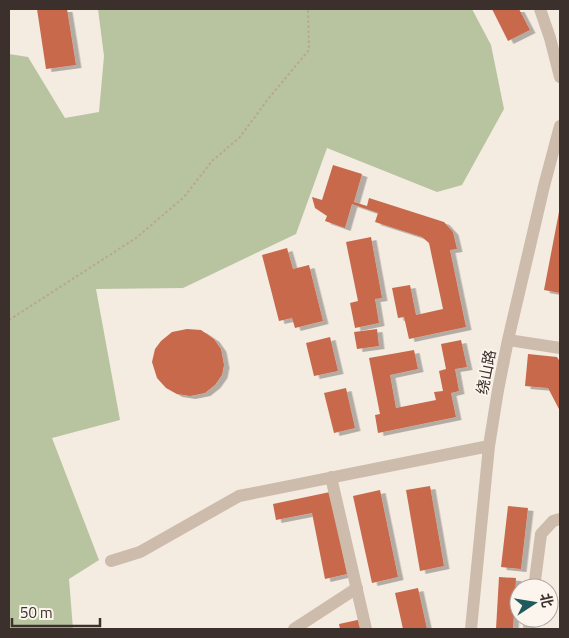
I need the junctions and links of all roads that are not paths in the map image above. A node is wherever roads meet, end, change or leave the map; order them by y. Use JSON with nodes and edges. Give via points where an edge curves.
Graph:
{"nodes":[{"id":1,"x":540,"y":9,"type":"edge"},
{"id":2,"x":560,"y":77,"type":"edge"},
{"id":3,"x":560,"y":126,"type":"edge"},
{"id":4,"x":508,"y":340,"type":"junction"},
{"id":5,"x":560,"y":348,"type":"edge"},
{"id":6,"x":489,"y":446,"type":"junction"},
{"id":7,"x":331,"y":477,"type":"junction"},
{"id":8,"x":560,"y":519,"type":"edge"},
{"id":9,"x":111,"y":561,"type":"dead end"},
{"id":10,"x":535,"y":578,"type":"edge"},
{"id":11,"x":357,"y":588,"type":"junction"},
{"id":12,"x":294,"y":629,"type":"edge"},
{"id":13,"x":366,"y":629,"type":"edge"},
{"id":14,"x":472,"y":629,"type":"edge"}],
"edges":[{"from":1,"to":2,"type":"street"},
{"from":3,"to":4,"type":"street","name":"绕山路"},
{"from":4,"to":5,"type":"street"},
{"from":4,"to":6,"type":"street","name":"绕山路"},
{"from":6,"to":7,"type":"street"},
{"from":6,"to":14,"type":"street","name":"绕山路"},
{"from":7,"to":9,"type":"street","via":[[239,496],[140,552]]},
{"from":7,"to":11,"type":"street"},
{"from":8,"to":10,"type":"street","via":[[553,521],[541,534]]},
{"from":11,"to":12,"type":"street"},
{"from":11,"to":13,"type":"street"}]}
